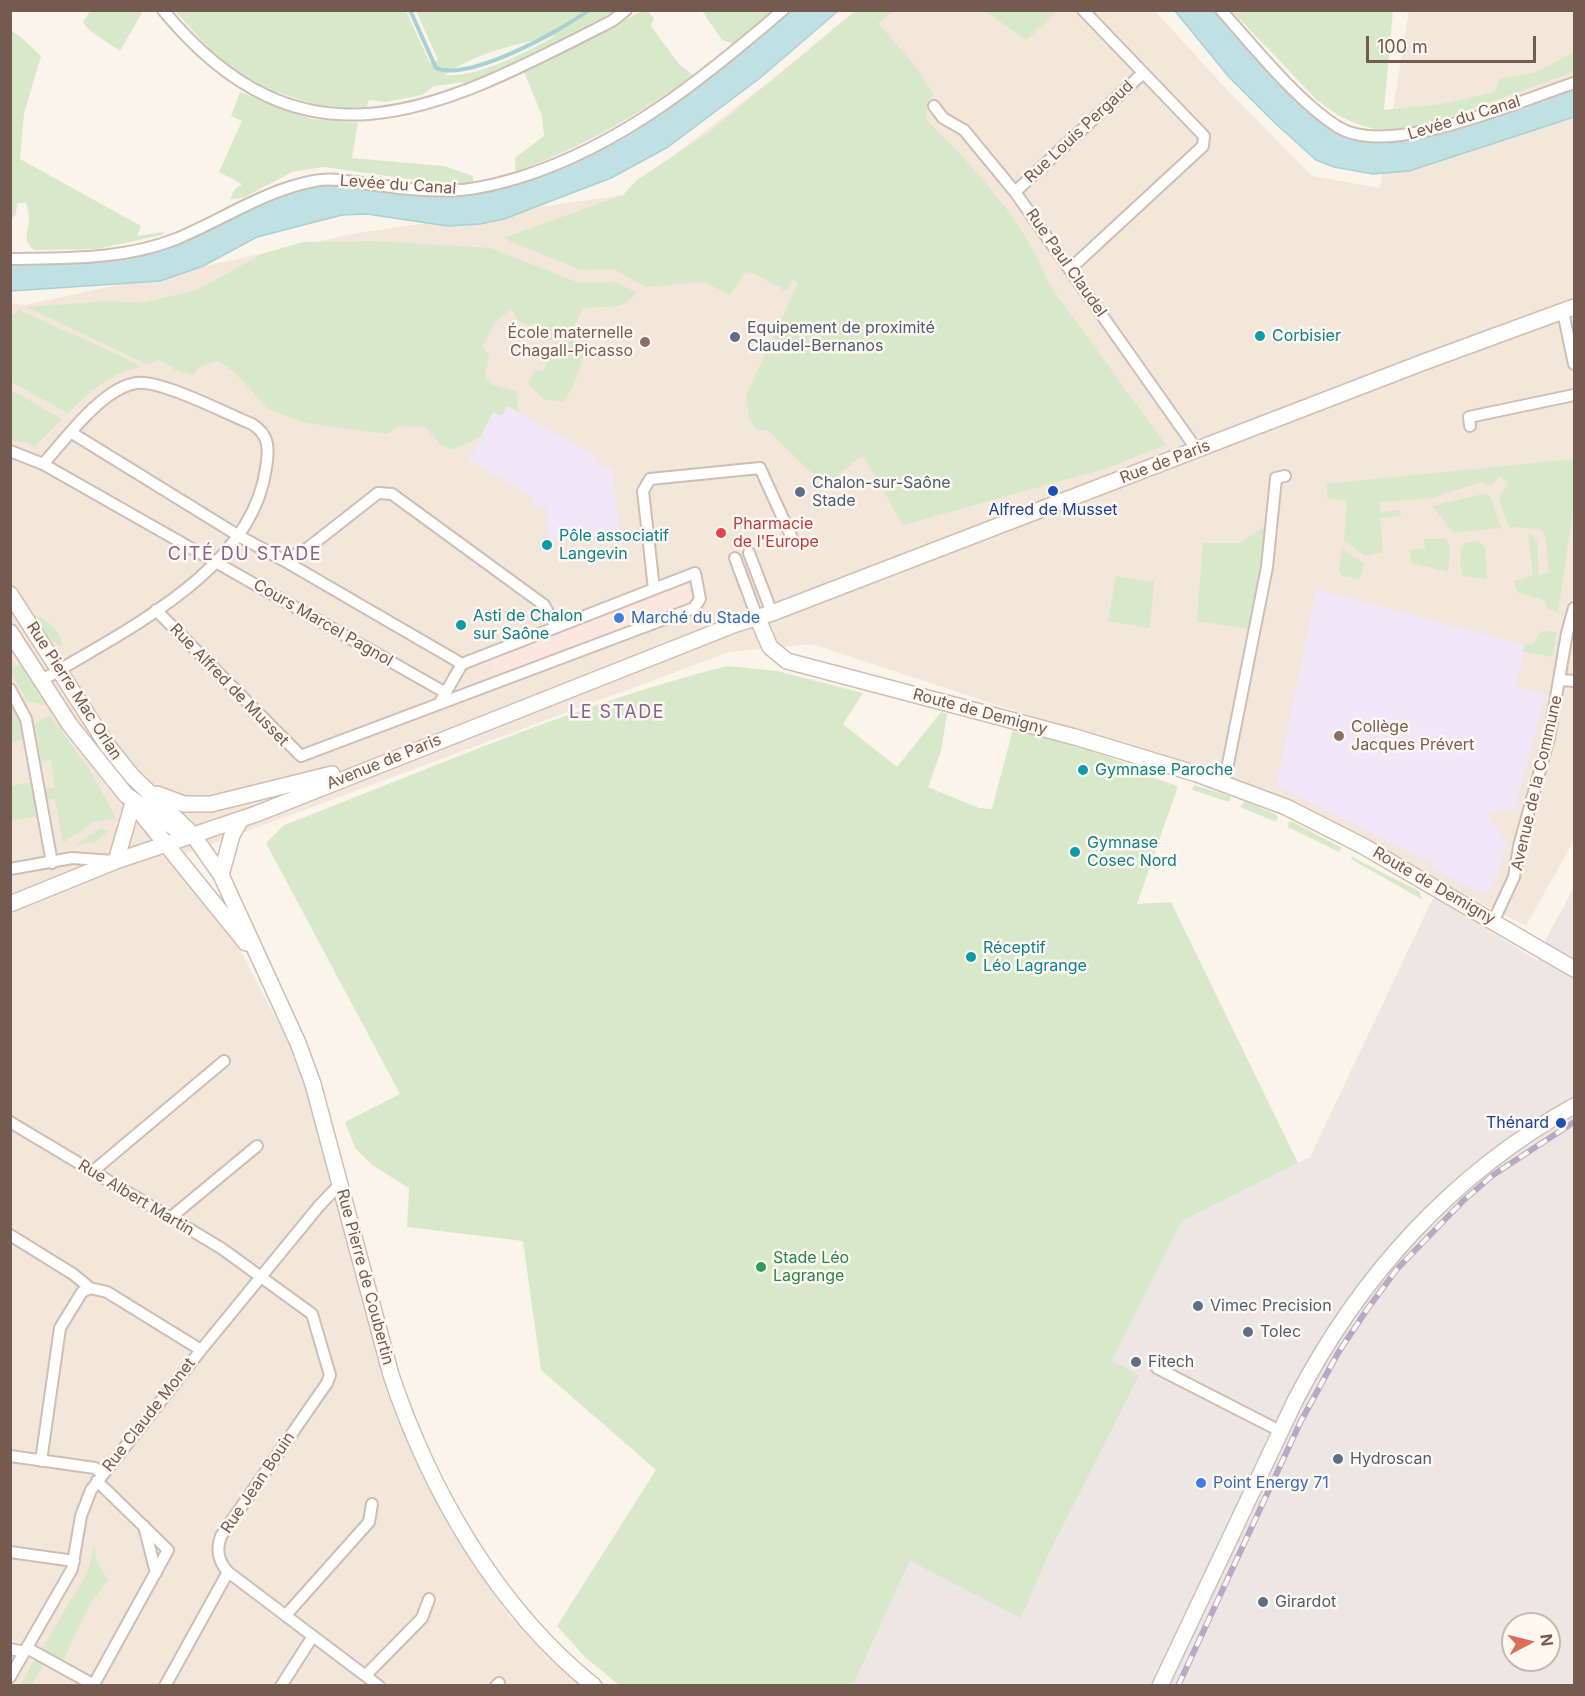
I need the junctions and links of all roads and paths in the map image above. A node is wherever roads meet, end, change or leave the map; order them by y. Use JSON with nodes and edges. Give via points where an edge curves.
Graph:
{"nodes":[{"id":1,"x":163,"y":10,"type":"edge"},
{"id":2,"x":626,"y":10,"type":"edge"},
{"id":3,"x":783,"y":10,"type":"edge"},
{"id":4,"x":1083,"y":10,"type":"edge"},
{"id":5,"x":1221,"y":10,"type":"edge"},
{"id":6,"x":1143,"y":73,"type":"junction"},
{"id":7,"x":1575,"y":82,"type":"edge"},
{"id":8,"x":934,"y":106,"type":"dead end"},
{"id":9,"x":1016,"y":192,"type":"junction"},
{"id":10,"x":10,"y":259,"type":"edge"},
{"id":11,"x":1070,"y":270,"type":"junction"},
{"id":12,"x":1569,"y":310,"type":"edge"},
{"id":13,"x":1575,"y":364,"type":"edge"},
{"id":14,"x":1575,"y":395,"type":"edge"},
{"id":15,"x":1470,"y":426,"type":"dead end"},
{"id":16,"x":72,"y":433,"type":"junction"},
{"id":17,"x":1197,"y":450,"type":"junction"},
{"id":18,"x":10,"y":451,"type":"edge"},
{"id":19,"x":43,"y":464,"type":"junction"},
{"id":20,"x":1285,"y":476,"type":"dead end"},
{"id":21,"x":239,"y":536,"type":"junction"},
{"id":22,"x":791,"y":536,"type":"dead end"},
{"id":23,"x":749,"y":553,"type":"dead end"},
{"id":24,"x":735,"y":558,"type":"dead end"},
{"id":25,"x":283,"y":560,"type":"junction"},
{"id":26,"x":216,"y":561,"type":"junction"},
{"id":27,"x":654,"y":589,"type":"junction"},
{"id":28,"x":10,"y":594,"type":"edge"},
{"id":29,"x":1575,"y":608,"type":"edge"},
{"id":30,"x":156,"y":610,"type":"junction"},
{"id":31,"x":764,"y":615,"type":"junction"},
{"id":32,"x":556,"y":626,"type":"junction"},
{"id":33,"x":10,"y":632,"type":"edge"},
{"id":34,"x":462,"y":664,"type":"junction"},
{"id":35,"x":58,"y":670,"type":"junction"},
{"id":36,"x":1561,"y":680,"type":"junction"},
{"id":37,"x":41,"y":681,"type":"junction"},
{"id":38,"x":1575,"y":681,"type":"edge"},
{"id":39,"x":11,"y":692,"type":"edge"},
{"id":40,"x":446,"y":693,"type":"junction"},
{"id":41,"x":439,"y":704,"type":"junction"},
{"id":42,"x":387,"y":760,"type":"junction"},
{"id":43,"x":1224,"y":784,"type":"junction"},
{"id":44,"x":149,"y":791,"type":"junction"},
{"id":45,"x":130,"y":799,"type":"junction"},
{"id":46,"x":241,"y":819,"type":"junction"},
{"id":47,"x":181,"y":839,"type":"junction"},
{"id":48,"x":116,"y":861,"type":"junction"},
{"id":49,"x":52,"y":863,"type":"junction"},
{"id":50,"x":10,"y":869,"type":"edge"},
{"id":51,"x":221,"y":875,"type":"junction"},
{"id":52,"x":10,"y":904,"type":"edge"},
{"id":53,"x":1494,"y":920,"type":"junction"},
{"id":54,"x":255,"y":955,"type":"junction"},
{"id":55,"x":1575,"y":969,"type":"edge"},
{"id":56,"x":224,"y":1061,"type":"dead end"},
{"id":57,"x":1575,"y":1106,"type":"edge"},
{"id":58,"x":10,"y":1122,"type":"edge"},
{"id":59,"x":257,"y":1146,"type":"dead end"},
{"id":60,"x":92,"y":1172,"type":"junction"},
{"id":61,"x":341,"y":1183,"type":"junction"},
{"id":62,"x":170,"y":1218,"type":"junction"},
{"id":63,"x":10,"y":1235,"type":"edge"},
{"id":64,"x":260,"y":1277,"type":"junction"},
{"id":65,"x":90,"y":1288,"type":"junction"},
{"id":66,"x":201,"y":1350,"type":"junction"},
{"id":67,"x":1157,"y":1368,"type":"dead end"},
{"id":68,"x":1280,"y":1431,"type":"junction"},
{"id":69,"x":10,"y":1456,"type":"edge"},
{"id":70,"x":41,"y":1461,"type":"junction"},
{"id":71,"x":100,"y":1477,"type":"junction"},
{"id":72,"x":372,"y":1504,"type":"dead end"},
{"id":73,"x":144,"y":1526,"type":"junction"},
{"id":74,"x":10,"y":1552,"type":"edge"},
{"id":75,"x":74,"y":1561,"type":"junction"},
{"id":76,"x":228,"y":1572,"type":"junction"},
{"id":77,"x":156,"y":1573,"type":"junction"},
{"id":78,"x":429,"y":1599,"type":"dead end"},
{"id":79,"x":286,"y":1615,"type":"junction"},
{"id":80,"x":314,"y":1636,"type":"junction"},
{"id":81,"x":10,"y":1649,"type":"edge"},
{"id":82,"x":26,"y":1650,"type":"junction"},
{"id":83,"x":366,"y":1675,"type":"junction"},
{"id":84,"x":10,"y":1677,"type":"edge"},
{"id":85,"x":588,"y":1683,"type":"edge"},
{"id":86,"x":93,"y":1685,"type":"edge"},
{"id":87,"x":165,"y":1686,"type":"edge"},
{"id":88,"x":281,"y":1686,"type":"edge"},
{"id":89,"x":379,"y":1686,"type":"edge"},
{"id":90,"x":1160,"y":1686,"type":"edge"}],
"edges":[{"from":1,"to":2,"type":"street","via":[[195,47],[259,95],[338,116],[377,114],[439,101],[505,76]]},
{"from":3,"to":10,"type":"street","name":"Levée du Canal","via":[[684,93],[608,140],[552,167],[461,190],[314,181],[257,200],[174,239],[144,248],[110,256]]},
{"from":4,"to":6,"type":"street"},
{"from":5,"to":7,"type":"street","name":"Levée du Canal","via":[[1321,113],[1338,127],[1366,136],[1389,138],[1436,129]]},
{"from":6,"to":9,"type":"street","name":"Rue Louis Pergaud"},
{"from":6,"to":11,"type":"street","via":[[1204,136],[1203,146]]},
{"from":8,"to":9,"type":"street","name":"Rue Paul Claudel","via":[[943,118],[964,130]]},
{"from":9,"to":11,"type":"street","name":"Rue Paul Claudel"},
{"from":11,"to":17,"type":"street","name":"Rue Paul Claudel"},
{"from":12,"to":13,"type":"street"},
{"from":12,"to":17,"type":"main road","name":"Rue de Paris"},
{"from":14,"to":15,"type":"street","via":[[1468,417]]},
{"from":16,"to":19,"type":"street"},
{"from":16,"to":21,"type":"street"},
{"from":16,"to":21,"type":"street","via":[[105,399],[126,386],[146,383],[261,429],[268,444],[266,474],[256,505]]},
{"from":17,"to":31,"type":"main road","name":"Rue de Paris"},
{"from":18,"to":19,"type":"street","name":"Cours Marcel Pagnol"},
{"from":19,"to":26,"type":"street","name":"Cours Marcel Pagnol"},
{"from":20,"to":43,"type":"street","via":[[1276,478],[1267,567]]},
{"from":21,"to":25,"type":"street","name":"Cours Marcel Pagnol"},
{"from":21,"to":26,"type":"street"},
{"from":22,"to":27,"type":"street","via":[[760,468],[657,477],[645,484],[643,491]]},
{"from":23,"to":31,"type":"street"},
{"from":24,"to":31,"type":"street"},
{"from":25,"to":32,"type":"street","via":[[297,556],[385,491],[544,605]]},
{"from":25,"to":34,"type":"street","name":"Cours Marcel Pagnol"},
{"from":26,"to":30,"type":"street"},
{"from":26,"to":40,"type":"street","name":"Cours Marcel Pagnol"},
{"from":27,"to":32,"type":"street","name":"Rue Alfred de Musset"},
{"from":27,"to":41,"type":"street","name":"Rue Alfred de Musset","via":[[694,573],[700,589],[699,604]]},
{"from":28,"to":35,"type":"main road","name":"Rue Pierre Mac Orlan"},
{"from":29,"to":36,"type":"street","name":"Avenue de la Commune","via":[[1567,633]]},
{"from":30,"to":35,"type":"street","via":[[125,634]]},
{"from":30,"to":41,"type":"street","name":"Rue Alfred de Musset","via":[[301,756]]},
{"from":31,"to":42,"type":"main road","name":"Avenue de Paris"},
{"from":31,"to":43,"type":"main road","name":"Route de Demigny","via":[[770,647],[788,661],[1075,737]]},
{"from":32,"to":34,"type":"street","name":"Rue Alfred de Musset"},
{"from":33,"to":37,"type":"main road","name":"Rue Pierre Mac Orlan"},
{"from":34,"to":40,"type":"street"},
{"from":35,"to":37,"type":"street"},
{"from":35,"to":44,"type":"main road","name":"Rue Pierre Mac Orlan","via":[[107,745]]},
{"from":36,"to":38,"type":"street"},
{"from":36,"to":53,"type":"street","name":"Avenue de la Commune","via":[[1514,876]]},
{"from":37,"to":45,"type":"main road","name":"Rue Pierre Mac Orlan","via":[[70,725]]},
{"from":39,"to":49,"type":"street","via":[[24,712],[31,741]]},
{"from":40,"to":41,"type":"street"},
{"from":42,"to":44,"type":"main road","via":[[211,804],[184,804]]},
{"from":42,"to":46,"type":"main road","name":"Avenue de Paris"},
{"from":43,"to":53,"type":"main road","name":"Route de Demigny","via":[[1287,807]]},
{"from":44,"to":47,"type":"main road","name":"Rue Pierre Mac Orlan"},
{"from":45,"to":47,"type":"main road","name":"Rue Pierre Mac Orlan"},
{"from":45,"to":47,"type":"main road","name":"Rue Pierre Mac Orlan"},
{"from":45,"to":48,"type":"main road"},
{"from":46,"to":47,"type":"main road","name":"Avenue de Paris"},
{"from":46,"to":51,"type":"main road"},
{"from":47,"to":48,"type":"main road","name":"Avenue de Paris"},
{"from":47,"to":51,"type":"main road","name":"Rue Pierre de Coubertin"},
{"from":47,"to":54,"type":"main road"},
{"from":48,"to":49,"type":"street","via":[[77,858]]},
{"from":48,"to":52,"type":"main road","name":"Avenue de Paris"},
{"from":49,"to":50,"type":"street"},
{"from":51,"to":54,"type":"main road","name":"Rue Pierre de Coubertin"},
{"from":53,"to":55,"type":"main road","name":"Route de Demigny"},
{"from":54,"to":61,"type":"main road","name":"Rue Pierre de Coubertin","via":[[298,1043]]},
{"from":56,"to":60,"type":"street"},
{"from":57,"to":68,"type":"main road","via":[[1503,1150],[1461,1183],[1405,1240],[1353,1303],[1316,1360]]},
{"from":58,"to":60,"type":"street","name":"Rue Albert Martin"},
{"from":59,"to":62,"type":"street"},
{"from":60,"to":62,"type":"street","name":"Rue Albert Martin"},
{"from":61,"to":64,"type":"street","name":"Rue Claude Monet"},
{"from":61,"to":85,"type":"main road","name":"Rue Pierre de Coubertin","via":[[391,1375],[428,1469],[463,1531],[502,1588]]},
{"from":62,"to":64,"type":"street","name":"Rue Albert Martin"},
{"from":63,"to":65,"type":"street"},
{"from":64,"to":66,"type":"street","name":"Rue Claude Monet"},
{"from":64,"to":76,"type":"street","name":"Rue Jean Bouin","via":[[312,1314],[330,1375],[221,1536],[218,1551]]},
{"from":65,"to":66,"type":"street","via":[[107,1292]]},
{"from":65,"to":70,"type":"street","via":[[82,1292],[60,1328]]},
{"from":66,"to":71,"type":"street","name":"Rue Claude Monet"},
{"from":67,"to":68,"type":"street"},
{"from":68,"to":90,"type":"main road"},
{"from":69,"to":70,"type":"street"},
{"from":70,"to":71,"type":"street","via":[[95,1468]]},
{"from":71,"to":73,"type":"street"},
{"from":71,"to":75,"type":"street","name":"Rue Claude Monet","via":[[81,1516]]},
{"from":72,"to":79,"type":"street","via":[[369,1522]]},
{"from":73,"to":77,"type":"street"},
{"from":73,"to":77,"type":"street","via":[[168,1550]]},
{"from":74,"to":75,"type":"street"},
{"from":75,"to":82,"type":"street","name":"Rue Claude Monet"},
{"from":76,"to":79,"type":"street"},
{"from":76,"to":87,"type":"street"},
{"from":77,"to":86,"type":"street"},
{"from":78,"to":83,"type":"street","via":[[422,1618]]},
{"from":79,"to":80,"type":"street"},
{"from":80,"to":83,"type":"street"},
{"from":80,"to":88,"type":"street"},
{"from":81,"to":82,"type":"street"},
{"from":82,"to":84,"type":"street","name":"Rue Claude Monet"},
{"from":82,"to":86,"type":"street"},
{"from":83,"to":89,"type":"street"}]}
